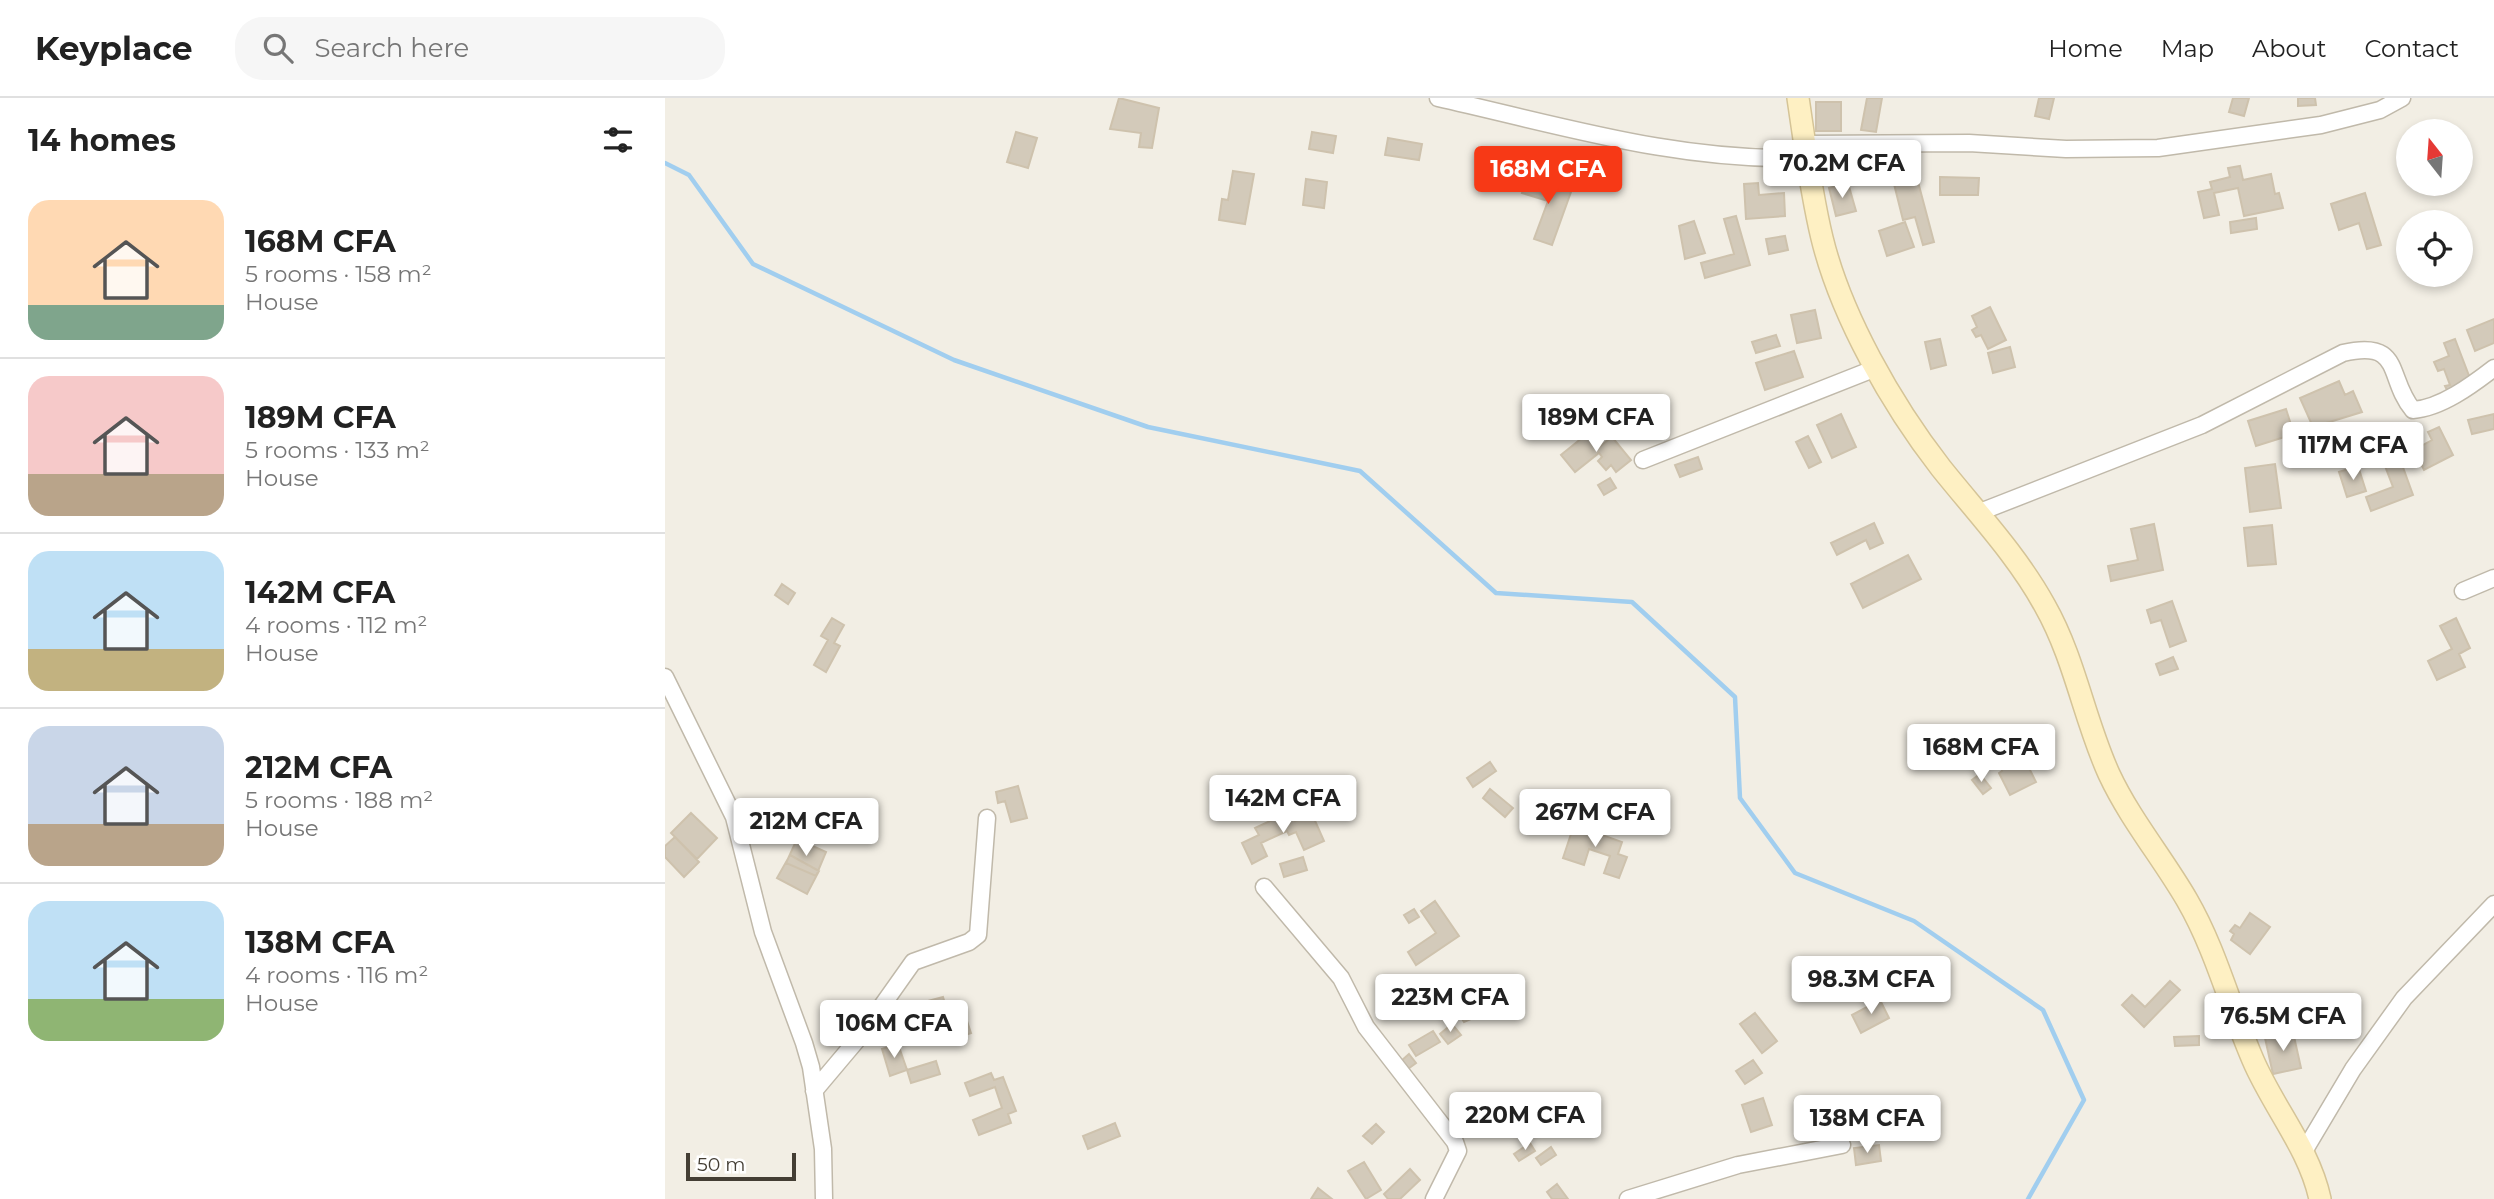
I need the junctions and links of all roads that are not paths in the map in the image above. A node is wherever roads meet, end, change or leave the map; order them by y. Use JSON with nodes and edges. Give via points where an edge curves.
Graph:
{"nodes":[{"id":1,"x":1439,"y":98,"type":"edge"},
{"id":2,"x":1798,"y":98,"type":"edge"},
{"id":3,"x":2402,"y":98,"type":"edge"},
{"id":4,"x":1806,"y":151,"type":"junction"},
{"id":5,"x":1876,"y":368,"type":"junction"},
{"id":6,"x":2494,"y":368,"type":"edge"},
{"id":7,"x":1643,"y":460,"type":"dead end"},
{"id":8,"x":1980,"y":512,"type":"junction"},
{"id":9,"x":2494,"y":579,"type":"edge"},
{"id":10,"x":2463,"y":592,"type":"dead end"},
{"id":11,"x":665,"y":677,"type":"edge"},
{"id":12,"x":987,"y":818,"type":"dead end"},
{"id":13,"x":1264,"y":887,"type":"dead end"},
{"id":14,"x":2494,"y":904,"type":"edge"},
{"id":15,"x":814,"y":1091,"type":"junction"},
{"id":16,"x":1842,"y":1145,"type":"dead end"},
{"id":17,"x":2303,"y":1153,"type":"junction"},
{"id":18,"x":824,"y":1199,"type":"edge"},
{"id":19,"x":1434,"y":1199,"type":"edge"},
{"id":20,"x":1628,"y":1199,"type":"edge"},
{"id":21,"x":2320,"y":1199,"type":"edge"}],
"edges":[{"from":1,"to":4,"type":"street","via":[[1671,151],[1762,159]]},
{"from":2,"to":4,"type":"street"},
{"from":3,"to":4,"type":"street","via":[[2380,110],[2321,125],[2158,148],[2066,149],[1957,142]]},
{"from":4,"to":5,"type":"street","via":[[1822,240]]},
{"from":5,"to":7,"type":"street"},
{"from":5,"to":8,"type":"street","via":[[1941,468]]},
{"from":6,"to":8,"type":"street","via":[[2470,386],[2413,410],[2395,367],[2382,353],[2363,348],[2343,353],[2202,425]]},
{"from":8,"to":17,"type":"street","via":[[2045,604],[2107,770],[2192,910],[2254,1063]]},
{"from":9,"to":10,"type":"street"},
{"from":11,"to":15,"type":"street","via":[[734,817],[763,932],[804,1043]]},
{"from":12,"to":15,"type":"street","via":[[978,935],[912,962],[862,1034]]},
{"from":13,"to":19,"type":"street","via":[[1341,978],[1366,1027],[1455,1142],[1458,1151]]},
{"from":14,"to":17,"type":"street","via":[[2404,998],[2353,1069]]},
{"from":15,"to":18,"type":"street","via":[[823,1149]]},
{"from":16,"to":20,"type":"street","via":[[1738,1165]]},
{"from":17,"to":21,"type":"street"}]}
